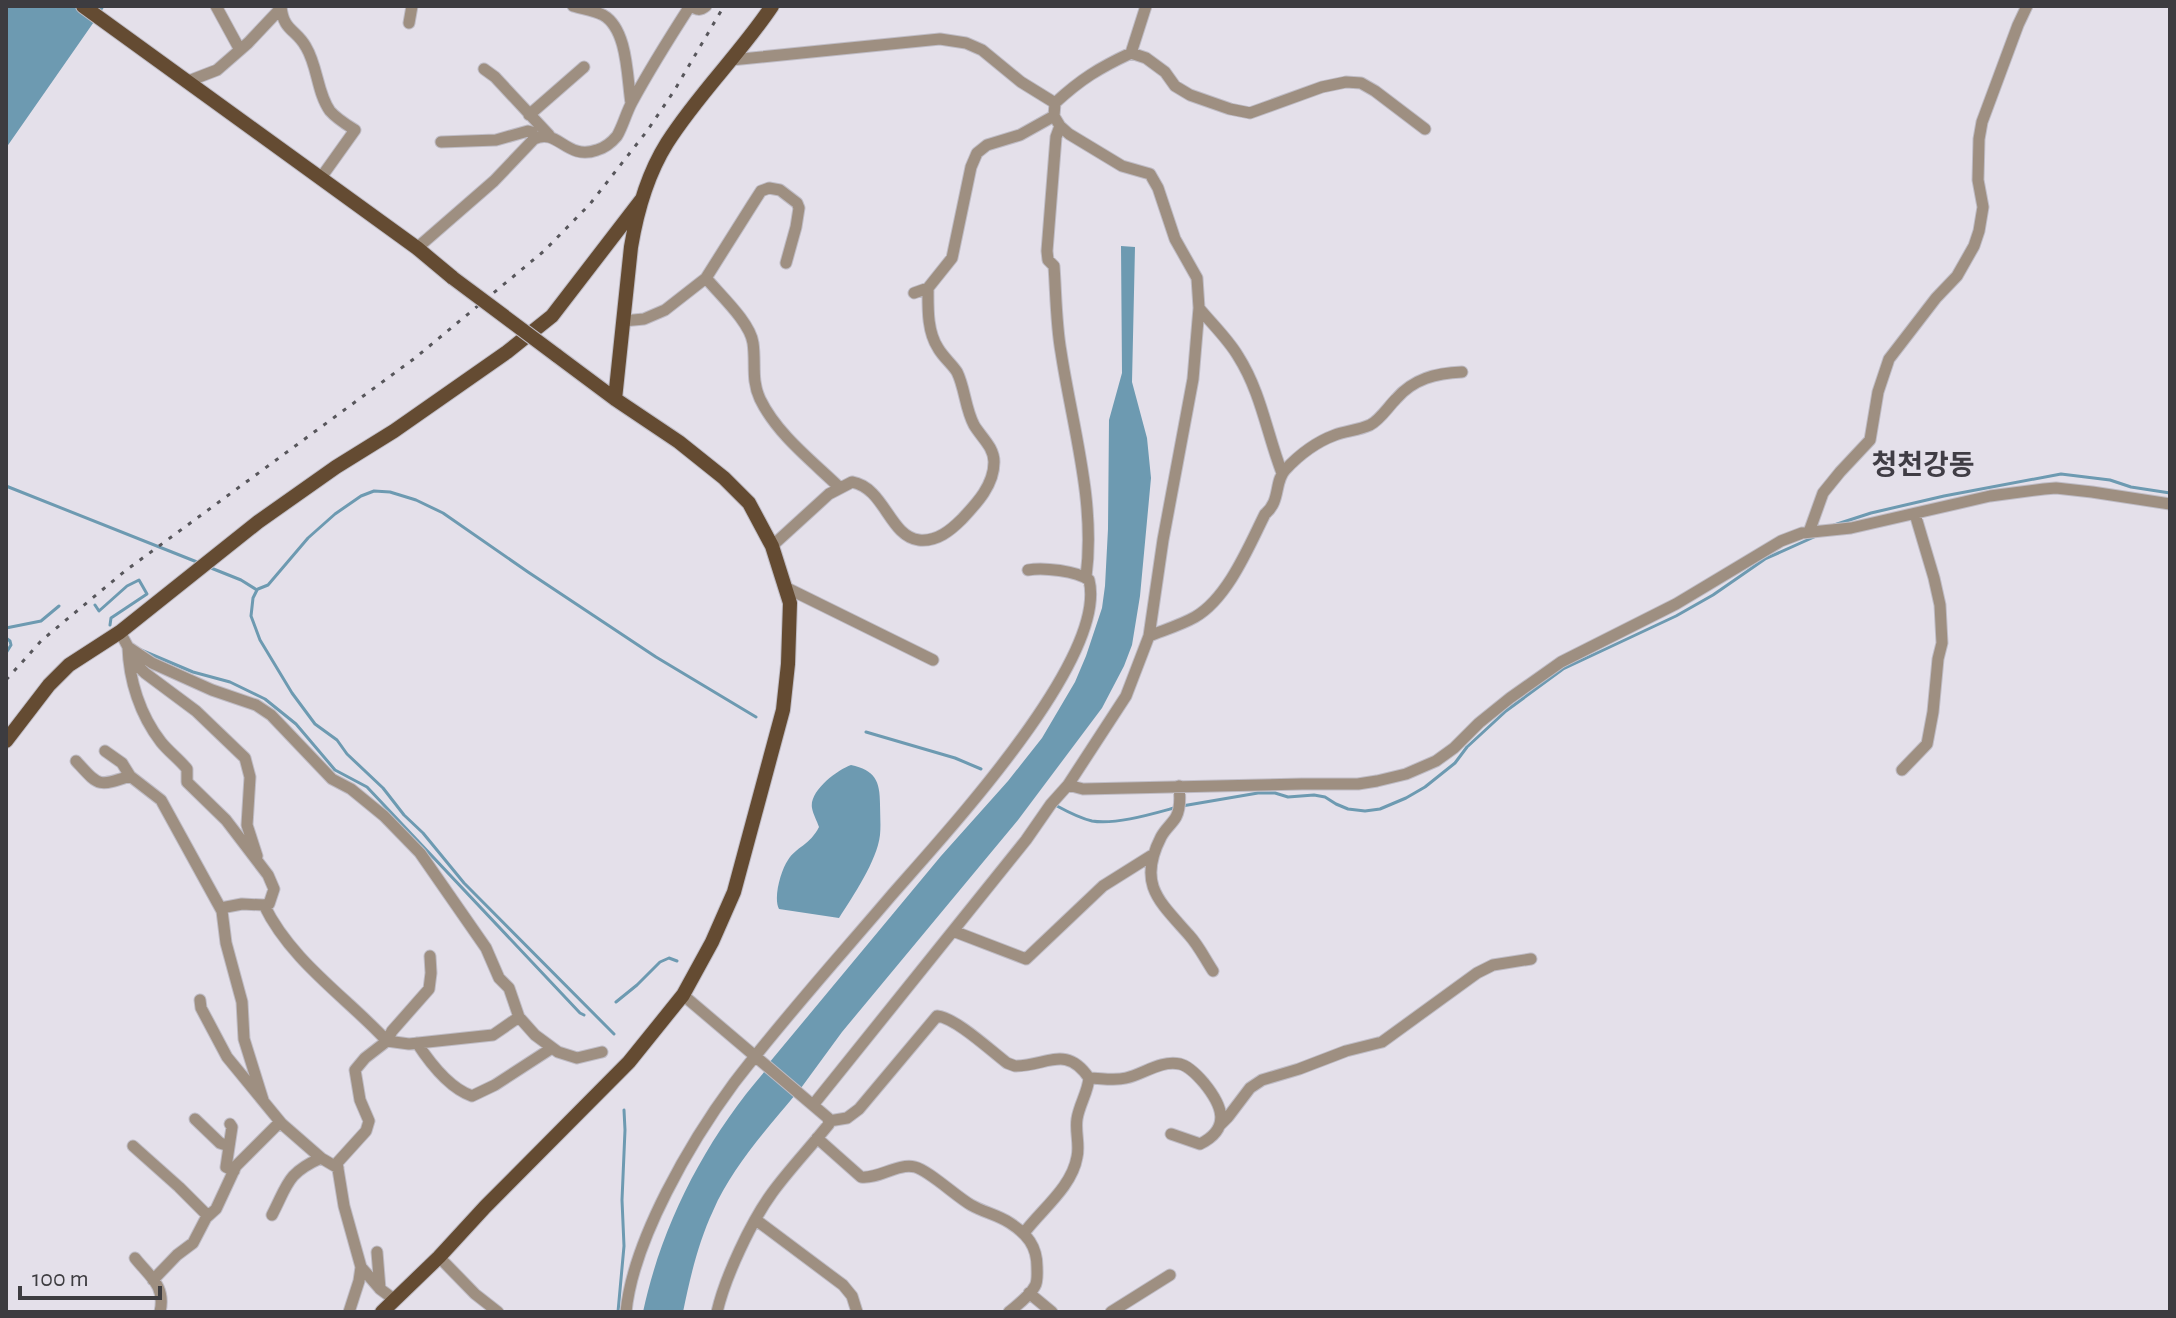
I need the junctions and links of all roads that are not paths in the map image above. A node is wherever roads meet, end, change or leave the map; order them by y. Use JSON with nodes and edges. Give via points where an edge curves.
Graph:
{"nodes":[{"id":1,"x":83,"y":6,"type":"edge"},
{"id":2,"x":216,"y":6,"type":"edge"},
{"id":3,"x":412,"y":6,"type":"edge"},
{"id":4,"x":573,"y":6,"type":"edge"},
{"id":5,"x":690,"y":6,"type":"edge"},
{"id":6,"x":706,"y":6,"type":"edge"},
{"id":7,"x":772,"y":6,"type":"edge"},
{"id":8,"x":1146,"y":6,"type":"edge"},
{"id":9,"x":2027,"y":6,"type":"edge"},
{"id":10,"x":281,"y":7,"type":"edge"},
{"id":11,"x":409,"y":23,"type":"dead end"},
{"id":12,"x":240,"y":50,"type":"junction"},
{"id":13,"x":1131,"y":53,"type":"junction"},
{"id":14,"x":731,"y":60,"type":"junction"},
{"id":15,"x":584,"y":67,"type":"dead end"},
{"id":16,"x":484,"y":69,"type":"dead end"},
{"id":17,"x":180,"y":78,"type":"junction"},
{"id":18,"x":631,"y":103,"type":"junction"},
{"id":19,"x":1055,"y":103,"type":"junction"},
{"id":20,"x":529,"y":115,"type":"junction"},
{"id":21,"x":1057,"y":121,"type":"junction"},
{"id":22,"x":1425,"y":129,"type":"dead end"},
{"id":23,"x":549,"y":135,"type":"junction"},
{"id":24,"x":534,"y":139,"type":"junction"},
{"id":25,"x":441,"y":142,"type":"dead end"},
{"id":26,"x":320,"y":179,"type":"junction"},
{"id":27,"x":642,"y":199,"type":"junction"},
{"id":28,"x":417,"y":248,"type":"junction"},
{"id":29,"x":786,"y":263,"type":"dead end"},
{"id":30,"x":706,"y":278,"type":"junction"},
{"id":31,"x":928,"y":288,"type":"junction"},
{"id":32,"x":914,"y":293,"type":"dead end"},
{"id":33,"x":1199,"y":308,"type":"junction"},
{"id":34,"x":623,"y":321,"type":"junction"},
{"id":35,"x":1462,"y":372,"type":"dead end"},
{"id":36,"x":615,"y":399,"type":"junction"},
{"id":37,"x":1282,"y":473,"type":"junction"},
{"id":38,"x":839,"y":487,"type":"junction"},
{"id":39,"x":2170,"y":504,"type":"edge"},
{"id":40,"x":1915,"y":514,"type":"junction"},
{"id":41,"x":1818,"y":531,"type":"junction"},
{"id":42,"x":772,"y":546,"type":"junction"},
{"id":43,"x":1028,"y":570,"type":"dead end"},
{"id":44,"x":1086,"y":577,"type":"junction"},
{"id":45,"x":787,"y":588,"type":"junction"},
{"id":46,"x":120,"y":632,"type":"junction"},
{"id":47,"x":1149,"y":636,"type":"junction"},
{"id":48,"x":128,"y":647,"type":"junction"},
{"id":49,"x":933,"y":660,"type":"dead end"},
{"id":50,"x":6,"y":741,"type":"edge"},
{"id":51,"x":105,"y":751,"type":"dead end"},
{"id":52,"x":76,"y":761,"type":"dead end"},
{"id":53,"x":1902,"y":770,"type":"dead end"},
{"id":54,"x":130,"y":776,"type":"junction"},
{"id":55,"x":1068,"y":785,"type":"junction"},
{"id":56,"x":1179,"y":786,"type":"junction"},
{"id":57,"x":1154,"y":854,"type":"junction"},
{"id":58,"x":259,"y":863,"type":"junction"},
{"id":59,"x":264,"y":905,"type":"junction"},
{"id":60,"x":221,"y":908,"type":"junction"},
{"id":61,"x":953,"y":931,"type":"junction"},
{"id":62,"x":430,"y":956,"type":"dead end"},
{"id":63,"x":1531,"y":959,"type":"dead end"},
{"id":64,"x":1213,"y":971,"type":"dead end"},
{"id":65,"x":683,"y":995,"type":"junction"},
{"id":66,"x":200,"y":1000,"type":"dead end"},
{"id":67,"x":519,"y":1017,"type":"junction"},
{"id":68,"x":387,"y":1041,"type":"junction"},
{"id":69,"x":417,"y":1043,"type":"junction"},
{"id":70,"x":552,"y":1048,"type":"junction"},
{"id":71,"x":602,"y":1052,"type":"dead end"},
{"id":72,"x":758,"y":1059,"type":"junction"},
{"id":73,"x":1089,"y":1078,"type":"junction"},
{"id":74,"x":263,"y":1100,"type":"junction"},
{"id":75,"x":813,"y":1105,"type":"junction"},
{"id":76,"x":195,"y":1119,"type":"dead end"},
{"id":77,"x":829,"y":1121,"type":"junction"},
{"id":78,"x":280,"y":1122,"type":"junction"},
{"id":79,"x":230,"y":1124,"type":"dead end"},
{"id":80,"x":1220,"y":1125,"type":"junction"},
{"id":81,"x":1171,"y":1134,"type":"dead end"},
{"id":82,"x":817,"y":1138,"type":"junction"},
{"id":83,"x":133,"y":1146,"type":"dead end"},
{"id":84,"x":229,"y":1146,"type":"junction"},
{"id":85,"x":321,"y":1158,"type":"junction"},
{"id":86,"x":338,"y":1168,"type":"junction"},
{"id":87,"x":234,"y":1171,"type":"junction"},
{"id":88,"x":272,"y":1215,"type":"dead end"},
{"id":89,"x":208,"y":1216,"type":"junction"},
{"id":90,"x":756,"y":1220,"type":"junction"},
{"id":91,"x":1024,"y":1233,"type":"junction"},
{"id":92,"x":377,"y":1252,"type":"dead end"},
{"id":93,"x":439,"y":1257,"type":"junction"},
{"id":94,"x":135,"y":1258,"type":"dead end"},
{"id":95,"x":361,"y":1267,"type":"junction"},
{"id":96,"x":1170,"y":1275,"type":"dead end"},
{"id":97,"x":153,"y":1280,"type":"junction"},
{"id":98,"x":380,"y":1289,"type":"junction"},
{"id":99,"x":1029,"y":1293,"type":"junction"},
{"id":100,"x":395,"y":1300,"type":"junction"},
{"id":101,"x":160,"y":1312,"type":"edge"},
{"id":102,"x":349,"y":1312,"type":"edge"},
{"id":103,"x":382,"y":1312,"type":"edge"},
{"id":104,"x":498,"y":1312,"type":"edge"},
{"id":105,"x":626,"y":1312,"type":"edge"},
{"id":106,"x":717,"y":1312,"type":"edge"},
{"id":107,"x":857,"y":1312,"type":"edge"},
{"id":108,"x":1009,"y":1312,"type":"edge"},
{"id":109,"x":1052,"y":1312,"type":"edge"},
{"id":110,"x":1111,"y":1312,"type":"edge"}],
"edges":[{"from":1,"to":17,"type":"main road"},
{"from":2,"to":12,"type":"street"},
{"from":3,"to":11,"type":"street"},
{"from":4,"to":18,"type":"street","via":[[601,14],[615,27]]},
{"from":5,"to":6,"type":"street"},
{"from":5,"to":18,"type":"street"},
{"from":7,"to":14,"type":"main road"},
{"from":8,"to":13,"type":"street"},
{"from":9,"to":41,"type":"street","via":[[1982,122],[1978,180],[1983,207],[1974,246],[1957,276],[1889,359],[1870,440],[1823,493]]},
{"from":10,"to":12,"type":"street"},
{"from":10,"to":26,"type":"street","via":[[288,29],[311,56],[324,101],[332,114],[355,130]]},
{"from":12,"to":17,"type":"street","via":[[217,70]]},
{"from":13,"to":19,"type":"street","via":[[1099,68]]},
{"from":13,"to":22,"type":"street","via":[[1146,58],[1190,95],[1230,109],[1250,113],[1322,87],[1361,83]]},
{"from":14,"to":19,"type":"street","via":[[940,39],[982,50]]},
{"from":14,"to":27,"type":"main road","via":[[667,143]]},
{"from":15,"to":20,"type":"street"},
{"from":16,"to":20,"type":"street"},
{"from":17,"to":26,"type":"main road"},
{"from":18,"to":23,"type":"street","via":[[616,137],[596,150],[572,151]]},
{"from":19,"to":21,"type":"street"},
{"from":20,"to":23,"type":"street"},
{"from":21,"to":31,"type":"street","via":[[977,153],[952,258]]},
{"from":21,"to":33,"type":"street","via":[[1104,156],[1150,174],[1197,278]]},
{"from":21,"to":44,"type":"street","via":[[1047,251],[1054,266],[1061,352],[1089,532]]},
{"from":23,"to":24,"type":"street"},
{"from":24,"to":25,"type":"street","via":[[528,131],[496,140]]},
{"from":24,"to":28,"type":"street"},
{"from":26,"to":28,"type":"main road"},
{"from":27,"to":34,"type":"main road"},
{"from":27,"to":46,"type":"main road","via":[[541,325],[286,502]]},
{"from":28,"to":36,"type":"main road","bridge":true},
{"from":29,"to":30,"type":"street","via":[[799,208],[780,190],[769,188],[761,191]]},
{"from":30,"to":34,"type":"street","via":[[665,310]]},
{"from":30,"to":38,"type":"street","via":[[748,328],[754,383],[764,408]]},
{"from":31,"to":32,"type":"street"},
{"from":31,"to":38,"type":"street","via":[[931,334],[956,371],[975,427],[991,449],[993,474],[982,496],[949,532],[932,539],[909,536],[868,488],[852,482]]},
{"from":33,"to":37,"type":"street","via":[[1237,354],[1252,383]]},
{"from":33,"to":47,"type":"street","via":[[1193,379]]},
{"from":34,"to":36,"type":"main road"},
{"from":35,"to":37,"type":"street","via":[[1426,377],[1398,395],[1372,424],[1317,443]]},
{"from":36,"to":42,"type":"main road","via":[[738,491]]},
{"from":37,"to":47,"type":"street","via":[[1272,508],[1212,604]]},
{"from":38,"to":42,"type":"street"},
{"from":39,"to":40,"type":"street","via":[[2056,488],[1990,496]]},
{"from":40,"to":41,"type":"street"},
{"from":40,"to":53,"type":"street","via":[[1940,605],[1942,643],[1927,744]]},
{"from":41,"to":56,"type":"street","via":[[1781,541],[1676,604],[1561,662],[1454,748],[1406,774],[1358,784]]},
{"from":42,"to":45,"type":"main road"},
{"from":43,"to":44,"type":"street"},
{"from":44,"to":72,"type":"street","via":[[1091,602],[1084,630],[1051,696],[995,773]]},
{"from":45,"to":49,"type":"street"},
{"from":45,"to":65,"type":"main road","via":[[788,664],[777,735],[734,892]]},
{"from":46,"to":48,"type":"street"},
{"from":46,"to":50,"type":"main road","via":[[69,665]]},
{"from":47,"to":55,"type":"street","via":[[1126,696]]},
{"from":48,"to":58,"type":"street","via":[[138,700],[156,736],[187,769],[187,782]]},
{"from":48,"to":58,"type":"street","via":[[145,673],[196,711],[245,758],[250,777],[247,825]]},
{"from":48,"to":67,"type":"street","via":[[190,681],[256,705],[332,779],[384,816],[420,853],[486,948]]},
{"from":51,"to":54,"type":"street"},
{"from":52,"to":54,"type":"street","via":[[101,783]]},
{"from":54,"to":60,"type":"street","via":[[161,800]]},
{"from":55,"to":56,"type":"street"},
{"from":55,"to":61,"type":"street"},
{"from":56,"to":57,"type":"street","via":[[1177,816]]},
{"from":57,"to":61,"type":"street","via":[[1103,886],[1026,959]]},
{"from":57,"to":64,"type":"street","via":[[1154,892]]},
{"from":58,"to":59,"type":"street","via":[[274,889],[272,900]]},
{"from":59,"to":60,"type":"street"},
{"from":59,"to":68,"type":"street","via":[[279,933]]},
{"from":60,"to":74,"type":"street","via":[[242,1002],[244,1039]]},
{"from":61,"to":75,"type":"street"},
{"from":62,"to":68,"type":"street","via":[[429,989]]},
{"from":63,"to":80,"type":"street","via":[[1477,973],[1382,1042],[1262,1080]]},
{"from":65,"to":72,"type":"street"},
{"from":65,"to":93,"type":"main road","via":[[629,1062]]},
{"from":66,"to":74,"type":"street","via":[[227,1057]]},
{"from":67,"to":69,"type":"street","via":[[493,1035]]},
{"from":67,"to":70,"type":"street"},
{"from":68,"to":69,"type":"street"},
{"from":68,"to":86,"type":"street","via":[[355,1070],[369,1121]]},
{"from":69,"to":70,"type":"street","via":[[450,1083],[472,1096]]},
{"from":70,"to":71,"type":"street","via":[[577,1058]]},
{"from":72,"to":75,"type":"street"},
{"from":72,"to":105,"type":"street","via":[[734,1084],[678,1170],[638,1261]]},
{"from":73,"to":77,"type":"street","via":[[1077,1063],[1063,1058],[1019,1066],[1007,1063],[940,1015],[859,1109]]},
{"from":73,"to":80,"type":"street","via":[[1119,1080],[1159,1065],[1185,1065],[1218,1102]]},
{"from":73,"to":91,"type":"street","via":[[1076,1122],[1073,1171]]},
{"from":74,"to":78,"type":"street"},
{"from":75,"to":77,"type":"street"},
{"from":76,"to":84,"type":"street"},
{"from":77,"to":82,"type":"street"},
{"from":78,"to":85,"type":"street"},
{"from":78,"to":87,"type":"street"},
{"from":79,"to":84,"type":"street"},
{"from":80,"to":81,"type":"street","via":[[1200,1144]]},
{"from":82,"to":90,"type":"street","via":[[771,1193]]},
{"from":82,"to":91,"type":"street","via":[[861,1177],[914,1167]]},
{"from":83,"to":89,"type":"street"},
{"from":84,"to":87,"type":"street","via":[[226,1167]]},
{"from":85,"to":86,"type":"street"},
{"from":85,"to":88,"type":"street","via":[[293,1174]]},
{"from":86,"to":95,"type":"street"},
{"from":87,"to":89,"type":"street"},
{"from":89,"to":97,"type":"street","via":[[193,1243]]},
{"from":90,"to":106,"type":"street"},
{"from":90,"to":107,"type":"street","via":[[843,1285]]},
{"from":91,"to":99,"type":"street","via":[[1036,1253],[1038,1272]]},
{"from":92,"to":98,"type":"street"},
{"from":93,"to":100,"type":"main road"},
{"from":93,"to":104,"type":"street"},
{"from":94,"to":97,"type":"street"},
{"from":95,"to":98,"type":"street"},
{"from":95,"to":102,"type":"street"},
{"from":96,"to":110,"type":"street"},
{"from":97,"to":101,"type":"street","via":[[163,1299]]},
{"from":98,"to":100,"type":"street"},
{"from":99,"to":108,"type":"street"},
{"from":99,"to":109,"type":"street"},
{"from":100,"to":103,"type":"main road"}]}
